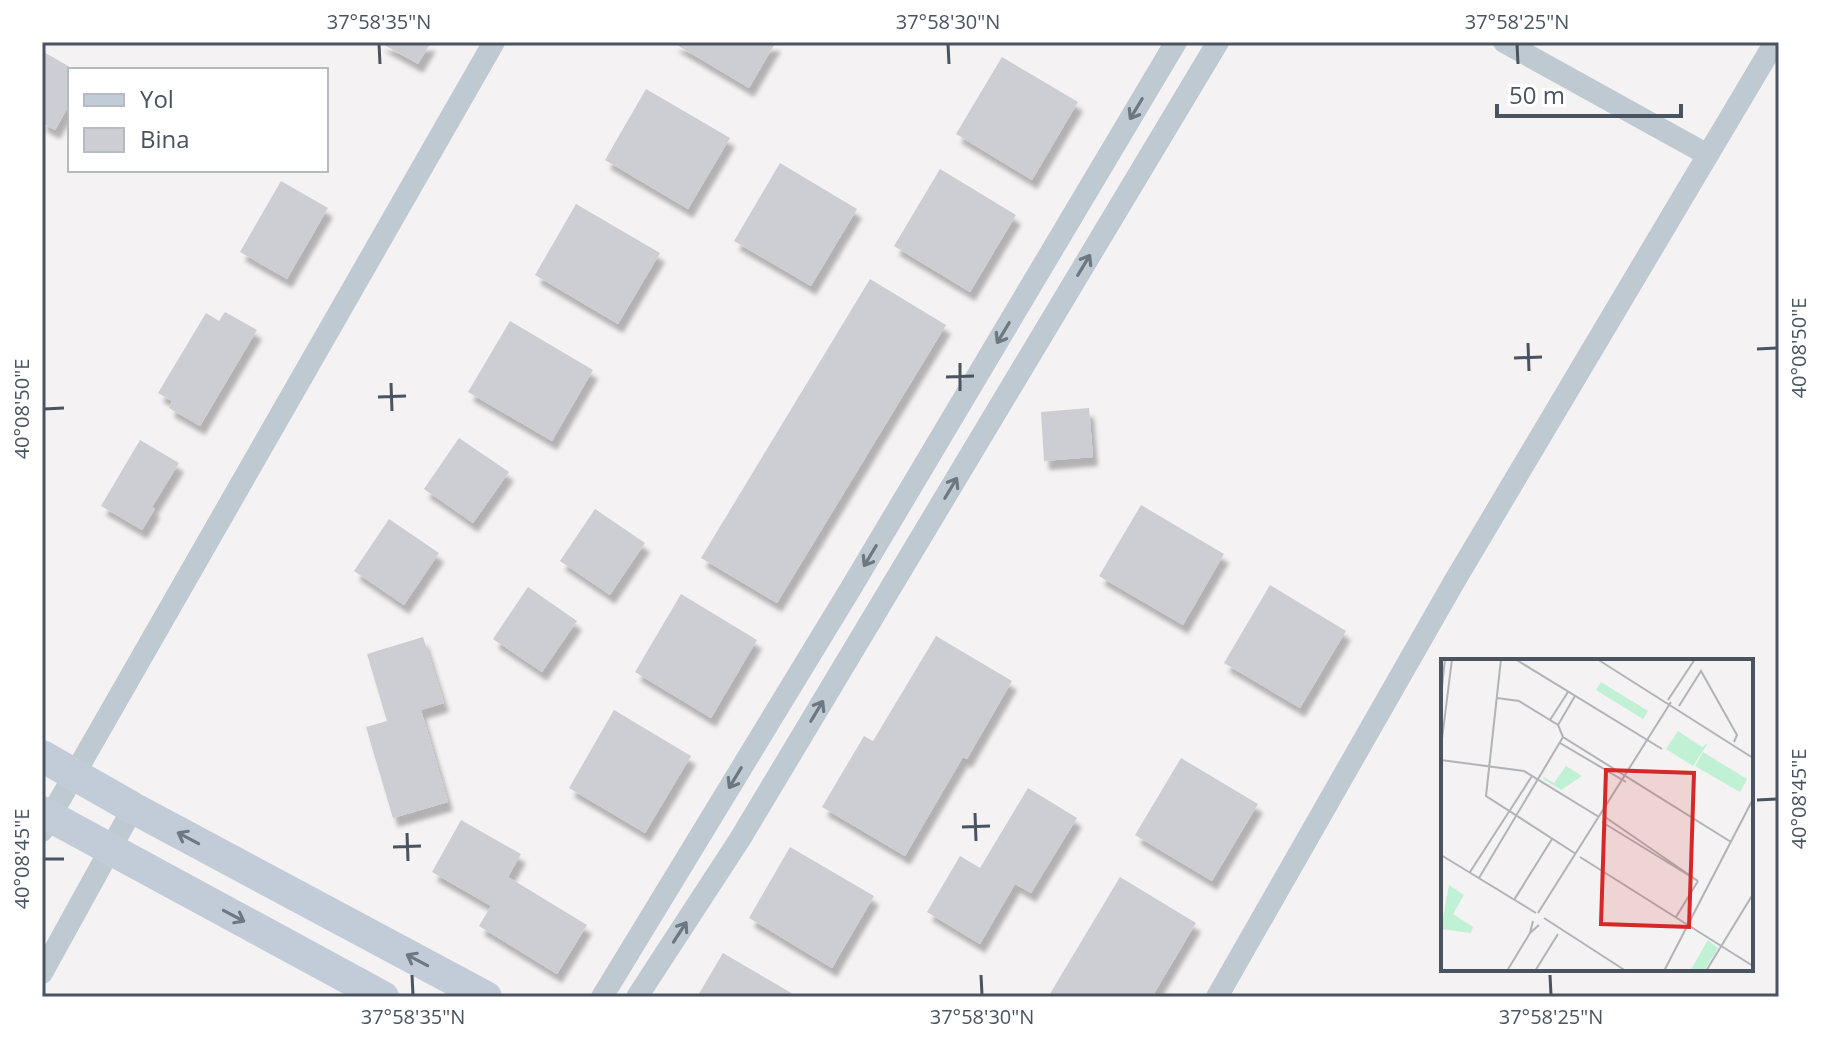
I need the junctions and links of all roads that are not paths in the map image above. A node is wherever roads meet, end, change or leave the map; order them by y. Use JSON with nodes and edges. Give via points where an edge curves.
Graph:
{"nodes":[{"id":1,"x":494,"y":42,"type":"edge"},
{"id":2,"x":1176,"y":42,"type":"edge"},
{"id":3,"x":1218,"y":42,"type":"edge"},
{"id":4,"x":1504,"y":42,"type":"edge"},
{"id":5,"x":1775,"y":42,"type":"edge"},
{"id":6,"x":1708,"y":155,"type":"junction"},
{"id":7,"x":42,"y":756,"type":"edge"},
{"id":8,"x":73,"y":774,"type":"junction"},
{"id":9,"x":133,"y":808,"type":"junction"},
{"id":10,"x":45,"y":820,"type":"edge"},
{"id":11,"x":110,"y":849,"type":"junction"},
{"id":12,"x":42,"y":973,"type":"edge"},
{"id":13,"x":383,"y":997,"type":"edge"},
{"id":14,"x":486,"y":997,"type":"edge"},
{"id":15,"x":602,"y":997,"type":"edge"},
{"id":16,"x":637,"y":997,"type":"edge"},
{"id":17,"x":1217,"y":997,"type":"edge"}],
"edges":[{"from":1,"to":8,"type":"street"},
{"from":2,"to":15,"type":"street","one_way":true},
{"from":16,"to":3,"type":"street","one_way":true,"via":[[740,839]]},
{"from":4,"to":6,"type":"street"},
{"from":5,"to":6,"type":"street"},
{"from":6,"to":17,"type":"street"},
{"from":7,"to":8,"type":"main road"},
{"from":8,"to":9,"type":"main road"},
{"from":8,"to":10,"type":"street"},
{"from":9,"to":11,"type":"street"},
{"from":14,"to":9,"type":"main road","one_way":true},
{"from":10,"to":11,"type":"main road"},
{"from":11,"to":12,"type":"street"},
{"from":11,"to":13,"type":"main road","one_way":true}]}
